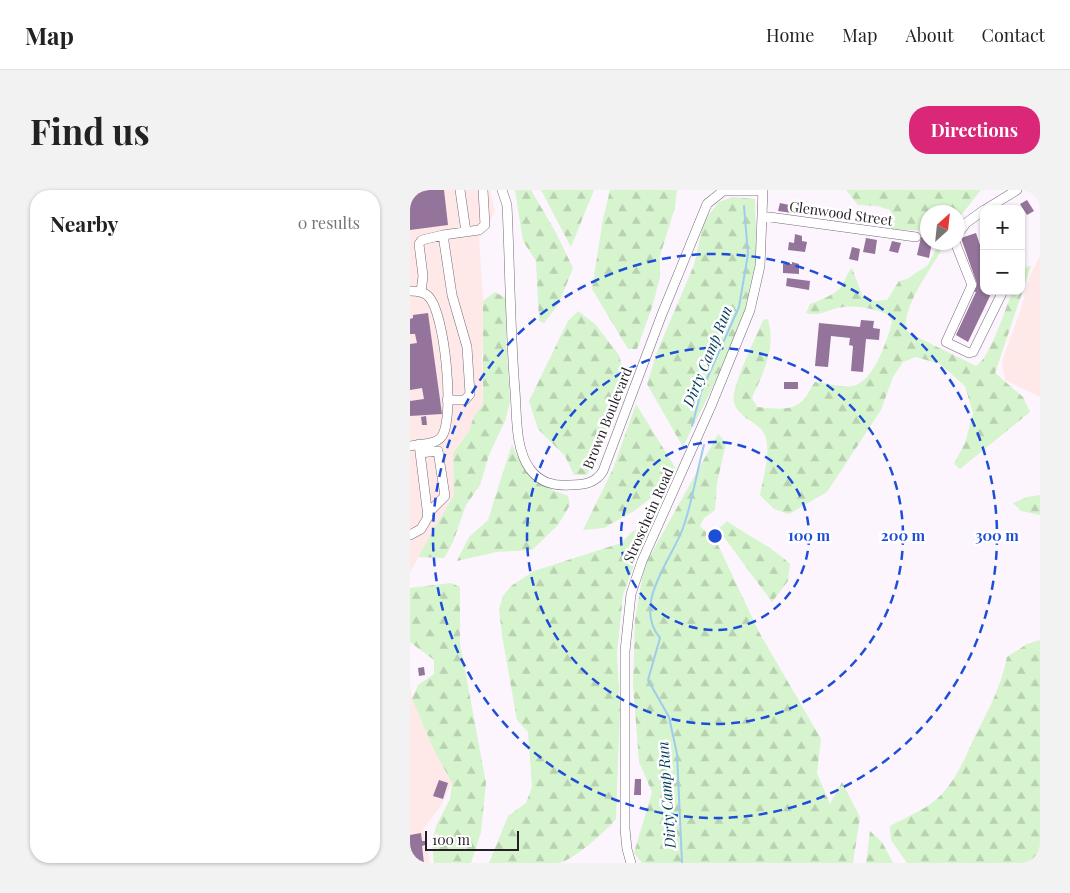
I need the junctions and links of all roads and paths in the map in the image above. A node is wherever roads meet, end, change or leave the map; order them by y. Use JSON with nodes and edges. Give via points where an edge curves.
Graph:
{"nodes":[{"id":1,"x":460,"y":190,"type":"edge"},
{"id":2,"x":483,"y":190,"type":"edge"},
{"id":3,"x":502,"y":190,"type":"edge"},
{"id":4,"x":1017,"y":190,"type":"edge"},
{"id":5,"x":763,"y":191,"type":"edge"},
{"id":6,"x":993,"y":205,"type":"edge"},
{"id":7,"x":980,"y":213,"type":"edge"},
{"id":8,"x":762,"y":216,"type":"junction"},
{"id":9,"x":965,"y":224,"type":"edge"},
{"id":10,"x":466,"y":232,"type":"junction"},
{"id":11,"x":443,"y":235,"type":"junction"},
{"id":12,"x":916,"y":237,"type":"dead end"},
{"id":13,"x":958,"y":250,"type":"edge"},
{"id":14,"x":410,"y":291,"type":"edge"},
{"id":15,"x":420,"y":292,"type":"junction"},
{"id":16,"x":1002,"y":295,"type":"edge"},
{"id":17,"x":448,"y":400,"type":"junction"},
{"id":18,"x":416,"y":448,"type":"edge"},
{"id":19,"x":427,"y":514,"type":"junction"},
{"id":20,"x":410,"y":535,"type":"edge"},
{"id":21,"x":632,"y":863,"type":"edge"}],
"edges":[{"from":1,"to":10,"type":"street"},
{"from":2,"to":10,"type":"street","via":[[485,225],[479,230]]},
{"from":3,"to":5,"type":"street","name":"Brown Boulevard","via":[[507,205],[512,344],[520,440],[524,458],[537,477],[561,486],[587,484],[595,481],[603,471],[707,204],[723,191]]},
{"from":4,"to":6,"type":"street"},
{"from":5,"to":8,"type":"street","name":"Stroschein Road"},
{"from":7,"to":9,"type":"street"},
{"from":8,"to":12,"type":"street","name":"Glenwood Street"},
{"from":8,"to":21,"type":"street","name":"Stroschein Road","via":[[758,276],[750,310],[642,561],[628,604],[625,829]]},
{"from":10,"to":11,"type":"street"},
{"from":11,"to":15,"type":"street","via":[[422,240],[419,244],[424,276]]},
{"from":11,"to":17,"type":"street","via":[[452,295],[467,347],[470,394],[465,400]]},
{"from":13,"to":16,"type":"street","via":[[972,285],[946,342],[973,352]]},
{"from":14,"to":15,"type":"street"},
{"from":15,"to":17,"type":"street","via":[[435,305],[448,363]]},
{"from":17,"to":18,"type":"street","via":[[442,436]]},
{"from":18,"to":19,"type":"street"},
{"from":18,"to":19,"type":"street","via":[[438,451],[445,496]]},
{"from":19,"to":20,"type":"street","via":[[426,522]]}]}
